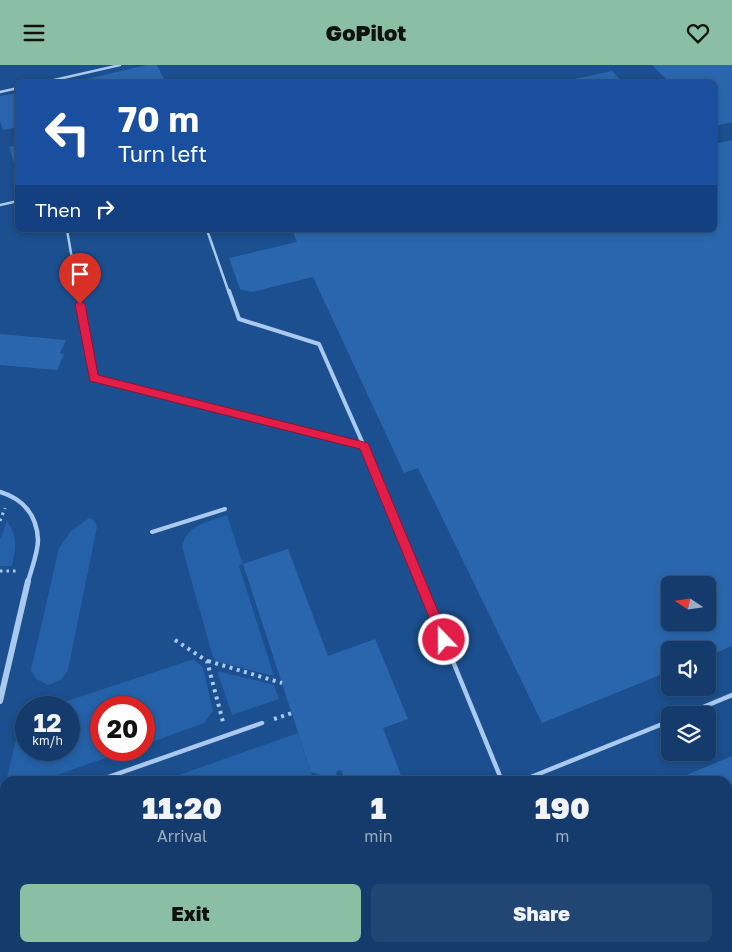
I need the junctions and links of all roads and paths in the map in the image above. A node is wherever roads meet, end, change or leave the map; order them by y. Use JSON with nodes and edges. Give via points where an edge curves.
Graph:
{"nodes":[{"id":1,"x":120,"y":65,"type":"edge"},
{"id":2,"x":54,"y":80,"type":"edge"},
{"id":3,"x":15,"y":89,"type":"edge"},
{"id":4,"x":0,"y":92,"type":"edge"},
{"id":5,"x":15,"y":202,"type":"edge"},
{"id":6,"x":0,"y":205,"type":"edge"},
{"id":7,"x":67,"y":232,"type":"edge"},
{"id":8,"x":208,"y":232,"type":"edge"},
{"id":9,"x":364,"y":446,"type":"junction"},
{"id":10,"x":0,"y":491,"type":"edge"},
{"id":11,"x":224,"y":509,"type":"dead end"},
{"id":12,"x":152,"y":532,"type":"dead end"},
{"id":13,"x":175,"y":640,"type":"dead end"},
{"id":14,"x":207,"y":661,"type":"junction"},
{"id":15,"x":282,"y":683,"type":"dead end"},
{"id":16,"x":732,"y":695,"type":"edge"},
{"id":17,"x":0,"y":701,"type":"edge"},
{"id":18,"x":706,"y":706,"type":"edge"},
{"id":19,"x":262,"y":723,"type":"dead end"},
{"id":20,"x":661,"y":725,"type":"edge"},
{"id":21,"x":226,"y":735,"type":"junction"},
{"id":22,"x":111,"y":776,"type":"edge"},
{"id":23,"x":500,"y":776,"type":"edge"},
{"id":24,"x":534,"y":776,"type":"edge"}],
"edges":[{"from":1,"to":2,"type":"lane"},
{"from":3,"to":4,"type":"lane"},
{"from":5,"to":6,"type":"lane"},
{"from":7,"to":9,"type":"lane","via":[[94,378]]},
{"from":8,"to":9,"type":"lane","via":[[240,319],[318,344]]},
{"from":9,"to":23,"type":"lane"},
{"from":10,"to":17,"type":"street","via":[[22,501],[33,515],[38,541]]},
{"from":11,"to":12,"type":"lane"},
{"from":13,"to":14,"type":"path"},
{"from":14,"to":15,"type":"path"},
{"from":14,"to":21,"type":"path"},
{"from":16,"to":18,"type":"lane"},
{"from":19,"to":21,"type":"lane"},
{"from":20,"to":24,"type":"lane"},
{"from":21,"to":22,"type":"lane"}]}
